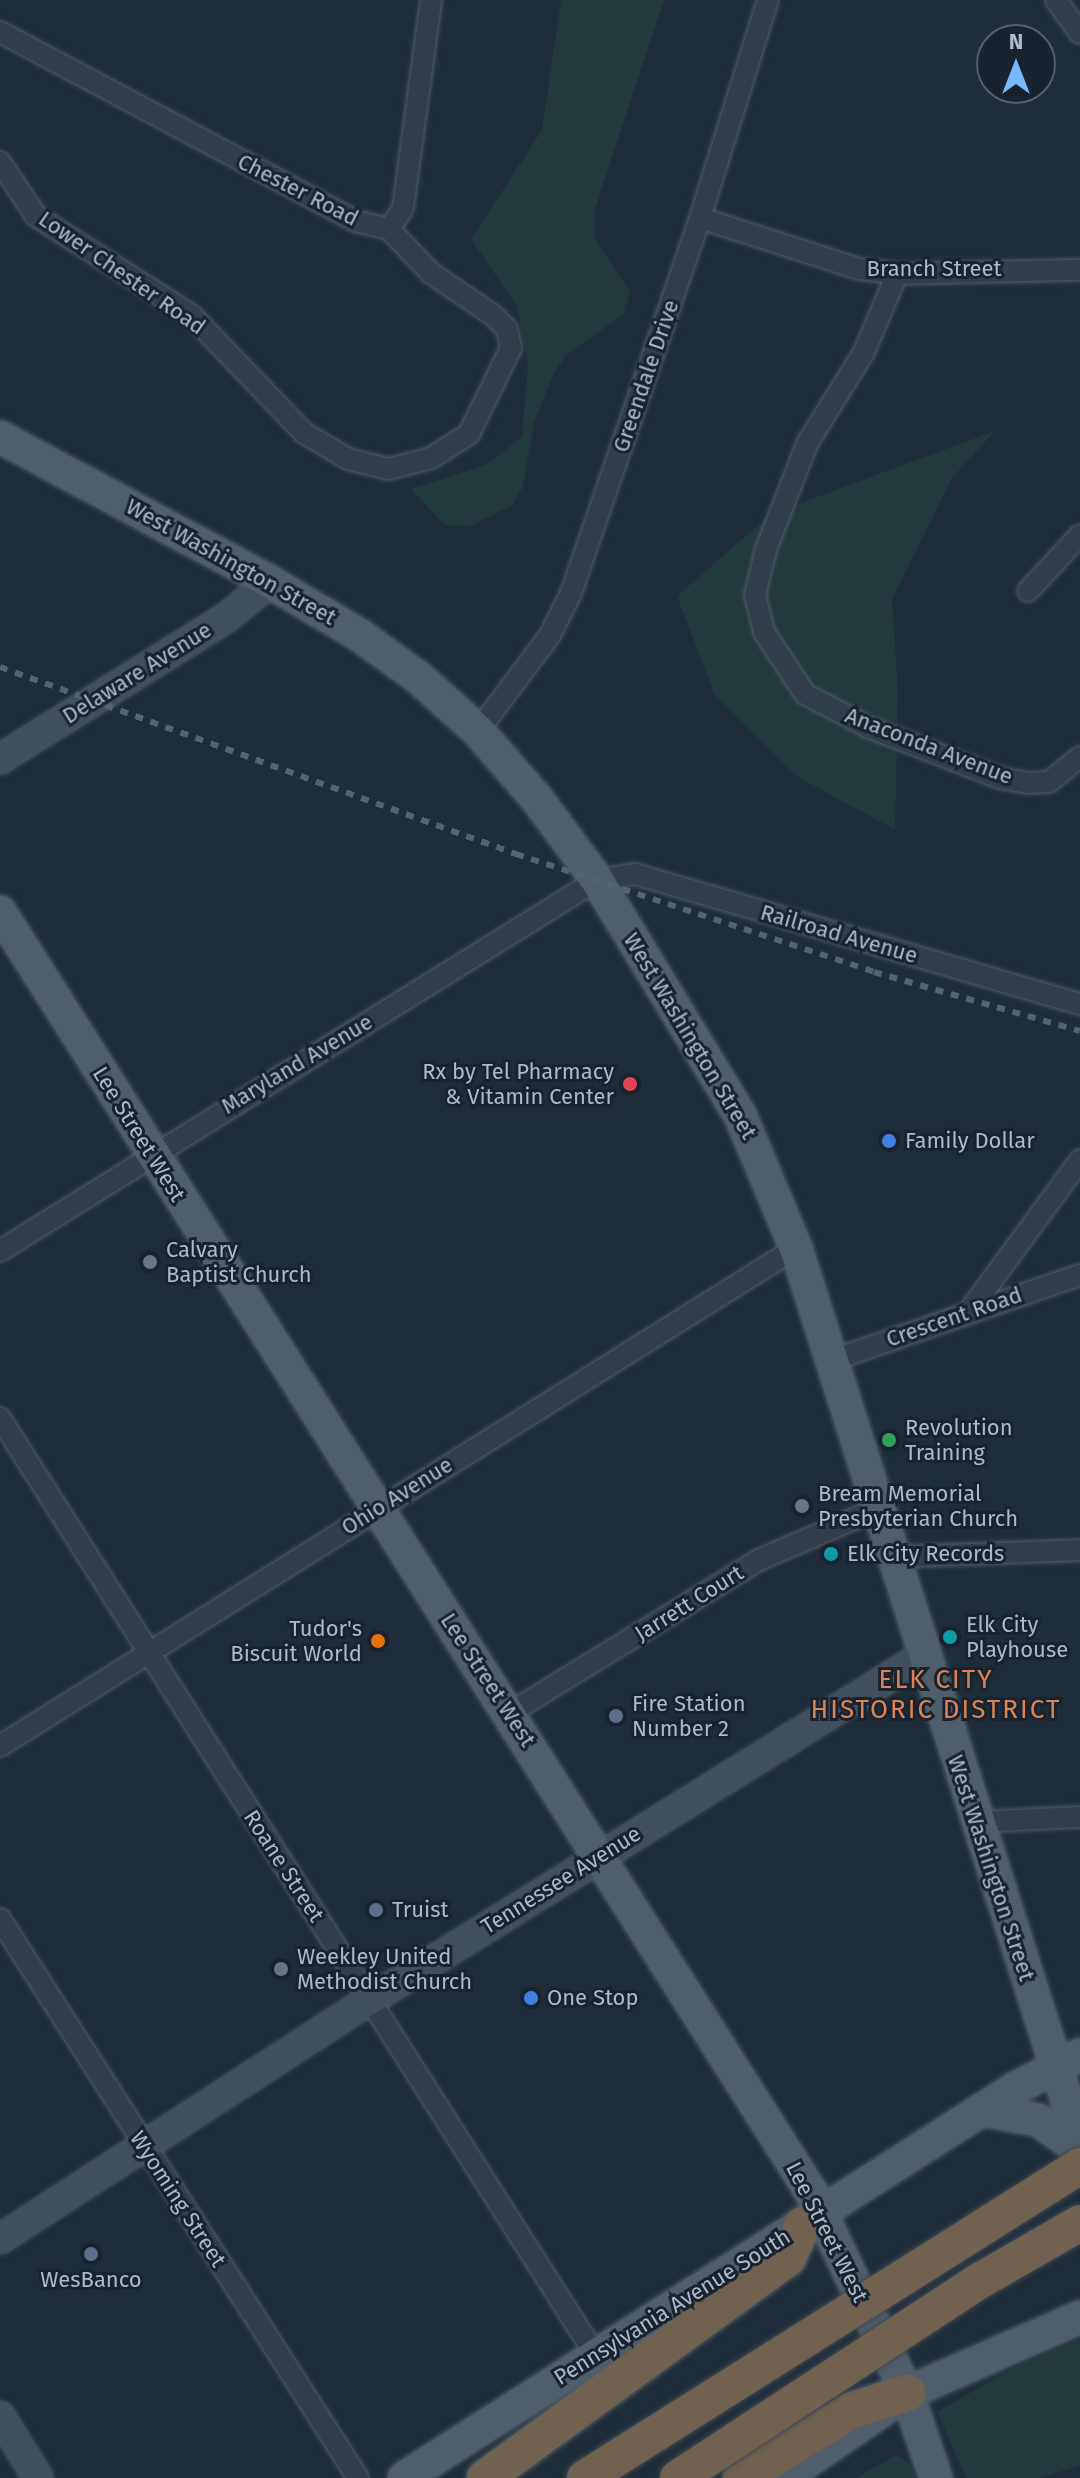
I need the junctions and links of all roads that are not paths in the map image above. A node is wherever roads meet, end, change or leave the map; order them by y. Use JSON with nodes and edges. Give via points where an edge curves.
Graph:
{"nodes":[{"id":1,"x":431,"y":0,"type":"edge"},
{"id":2,"x":768,"y":0,"type":"edge"},
{"id":3,"x":1056,"y":0,"type":"edge"},
{"id":4,"x":0,"y":32,"type":"edge"},
{"id":5,"x":1080,"y":33,"type":"edge"},
{"id":6,"x":0,"y":162,"type":"edge"},
{"id":7,"x":700,"y":218,"type":"junction"},
{"id":8,"x":389,"y":229,"type":"junction"},
{"id":9,"x":1080,"y":270,"type":"edge"},
{"id":10,"x":897,"y":274,"type":"junction"},
{"id":11,"x":0,"y":437,"type":"edge"},
{"id":12,"x":1080,"y":535,"type":"edge"},
{"id":13,"x":270,"y":582,"type":"junction"},
{"id":14,"x":1028,"y":591,"type":"dead end"},
{"id":15,"x":478,"y":731,"type":"junction"},
{"id":16,"x":1080,"y":757,"type":"edge"},
{"id":17,"x":0,"y":759,"type":"edge"},
{"id":18,"x":597,"y":880,"type":"junction"},
{"id":19,"x":0,"y":912,"type":"edge"},
{"id":20,"x":1080,"y":1004,"type":"edge"},
{"id":21,"x":151,"y":1154,"type":"junction"},
{"id":22,"x":1080,"y":1160,"type":"edge"},
{"id":23,"x":796,"y":1248,"type":"junction"},
{"id":24,"x":0,"y":1251,"type":"edge"},
{"id":25,"x":1080,"y":1275,"type":"edge"},
{"id":26,"x":970,"y":1310,"type":"junction"},
{"id":27,"x":830,"y":1361,"type":"junction"},
{"id":28,"x":0,"y":1418,"type":"edge"},
{"id":29,"x":378,"y":1508,"type":"junction"},
{"id":30,"x":877,"y":1509,"type":"junction"},
{"id":31,"x":1080,"y":1550,"type":"edge"},
{"id":32,"x":893,"y":1557,"type":"junction"},
{"id":33,"x":149,"y":1653,"type":"junction"},
{"id":34,"x":923,"y":1656,"type":"junction"},
{"id":35,"x":510,"y":1713,"type":"junction"},
{"id":36,"x":0,"y":1746,"type":"edge"},
{"id":37,"x":1080,"y":1817,"type":"edge"},
{"id":38,"x":975,"y":1822,"type":"junction"},
{"id":39,"x":598,"y":1857,"type":"junction"},
{"id":40,"x":0,"y":1919,"type":"edge"},
{"id":41,"x":370,"y":2000,"type":"junction"},
{"id":42,"x":1068,"y":2060,"type":"edge"},
{"id":43,"x":981,"y":2110,"type":"junction"},
{"id":44,"x":1080,"y":2141,"type":"edge"},
{"id":45,"x":144,"y":2147,"type":"junction"},
{"id":46,"x":1080,"y":2150,"type":"edge"},
{"id":47,"x":1080,"y":2166,"type":"edge"},
{"id":48,"x":1080,"y":2178,"type":"edge"},
{"id":49,"x":812,"y":2210,"type":"junction"},
{"id":50,"x":996,"y":2219,"type":"junction"},
{"id":51,"x":1080,"y":2223,"type":"edge"},
{"id":52,"x":0,"y":2239,"type":"edge"},
{"id":53,"x":1080,"y":2293,"type":"edge"},
{"id":54,"x":1080,"y":2317,"type":"edge"},
{"id":55,"x":1033,"y":2335,"type":"junction"},
{"id":56,"x":595,"y":2354,"type":"junction"},
{"id":57,"x":907,"y":2393,"type":"junction"},
{"id":58,"x":0,"y":2416,"type":"edge"},
{"id":59,"x":934,"y":2474,"type":"edge"},
{"id":60,"x":38,"y":2478,"type":"edge"},
{"id":61,"x":358,"y":2478,"type":"edge"},
{"id":62,"x":404,"y":2478,"type":"edge"},
{"id":63,"x":485,"y":2478,"type":"edge"},
{"id":64,"x":585,"y":2478,"type":"edge"},
{"id":65,"x":678,"y":2478,"type":"edge"},
{"id":66,"x":741,"y":2478,"type":"edge"},
{"id":67,"x":783,"y":2478,"type":"edge"}],
"edges":[{"from":1,"to":8,"type":"street","via":[[403,208]]},
{"from":2,"to":7,"type":"street","name":"Greendale Drive"},
{"from":3,"to":5,"type":"street"},
{"from":4,"to":8,"type":"street","name":"Chester Road","via":[[355,221]]},
{"from":6,"to":8,"type":"street","name":"Lower Chester Road","via":[[36,216],[191,315],[304,433],[348,459],[389,469],[431,458],[469,434],[511,348],[507,329],[494,316],[431,273]]},
{"from":7,"to":10,"type":"street","name":"Branch Street","via":[[829,261]]},
{"from":7,"to":15,"type":"street","name":"Greendale Drive","via":[[571,593],[550,635]]},
{"from":9,"to":10,"type":"street","name":"Branch Street"},
{"from":10,"to":16,"type":"street","name":"Anaconda Avenue","via":[[864,352],[807,444],[766,549],[755,595],[764,632],[805,694],[868,727],[1000,778],[1027,783],[1049,782]]},
{"from":11,"to":13,"type":"main road","name":"West Washington Street"},
{"from":12,"to":14,"type":"street"},
{"from":13,"to":15,"type":"main road","name":"West Washington Street","via":[[358,634]]},
{"from":13,"to":17,"type":"street","name":"Delaware Avenue","via":[[227,617]]},
{"from":15,"to":18,"type":"main road","name":"West Washington Street"},
{"from":18,"to":20,"type":"street","name":"Railroad Avenue","via":[[635,874]]},
{"from":18,"to":21,"type":"street","name":"Maryland Avenue"},
{"from":18,"to":23,"type":"main road","name":"West Washington Street","via":[[740,1115]]},
{"from":19,"to":21,"type":"main road","name":"Lee Street West"},
{"from":21,"to":24,"type":"street","name":"Maryland Avenue"},
{"from":21,"to":29,"type":"main road","name":"Lee Street West"},
{"from":22,"to":26,"type":"street"},
{"from":23,"to":27,"type":"main road","name":"West Washington Street"},
{"from":23,"to":29,"type":"street","name":"Ohio Avenue"},
{"from":25,"to":26,"type":"street","name":"Crescent Road"},
{"from":26,"to":27,"type":"street","name":"Crescent Road"},
{"from":27,"to":30,"type":"main road","name":"West Washington Street"},
{"from":28,"to":33,"type":"street","name":"Roane Street"},
{"from":29,"to":33,"type":"street","name":"Ohio Avenue"},
{"from":29,"to":35,"type":"main road","name":"Lee Street West"},
{"from":30,"to":32,"type":"main road","name":"West Washington Street"},
{"from":30,"to":35,"type":"street","name":"Jarrett Court","via":[[759,1560]]},
{"from":31,"to":32,"type":"street"},
{"from":32,"to":34,"type":"main road","name":"West Washington Street"},
{"from":33,"to":36,"type":"street","name":"Ohio Avenue"},
{"from":33,"to":41,"type":"street","name":"Roane Street"},
{"from":34,"to":38,"type":"main road","name":"West Washington Street"},
{"from":34,"to":39,"type":"street","name":"Tennessee Avenue"},
{"from":35,"to":39,"type":"main road","name":"Lee Street West"},
{"from":37,"to":38,"type":"street"},
{"from":38,"to":42,"type":"main road","name":"West Washington Street"},
{"from":39,"to":41,"type":"street","name":"Tennessee Avenue"},
{"from":39,"to":49,"type":"main road","name":"Lee Street West"},
{"from":40,"to":45,"type":"street","name":"Wyoming Street"},
{"from":41,"to":45,"type":"street","name":"Tennessee Avenue"},
{"from":41,"to":56,"type":"street","name":"Roane Street"},
{"from":42,"to":43,"type":"main road","name":"Pennsylvania Avenue South"},
{"from":42,"to":44,"type":"main road","name":"West Washington Street"},
{"from":43,"to":46,"type":"main road","via":[[1038,2120]]},
{"from":43,"to":49,"type":"main road","name":"Pennsylvania Avenue South"},
{"from":45,"to":52,"type":"street","name":"Tennessee Avenue"},
{"from":45,"to":61,"type":"street","name":"Wyoming Street"},
{"from":47,"to":50,"type":"highway","bridge":true},
{"from":48,"to":50,"type":"highway","bridge":true},
{"from":49,"to":56,"type":"main road","name":"Pennsylvania Avenue South"},
{"from":49,"to":57,"type":"main road","name":"Lee Street West","via":[[838,2248]]},
{"from":49,"to":63,"type":"highway","via":[[788,2258]]},
{"from":50,"to":64,"type":"highway","bridge":true},
{"from":51,"to":65,"type":"highway","bridge":true,"via":[[981,2280]]},
{"from":53,"to":55,"type":"main road"},
{"from":54,"to":55,"type":"main road"},
{"from":55,"to":57,"type":"main road"},
{"from":56,"to":62,"type":"main road","name":"Pennsylvania Avenue South"},
{"from":57,"to":59,"type":"main road","name":"Lee Street West"},
{"from":57,"to":66,"type":"highway","via":[[852,2410]]},
{"from":57,"to":67,"type":"main road"},
{"from":58,"to":60,"type":"street"}]}
